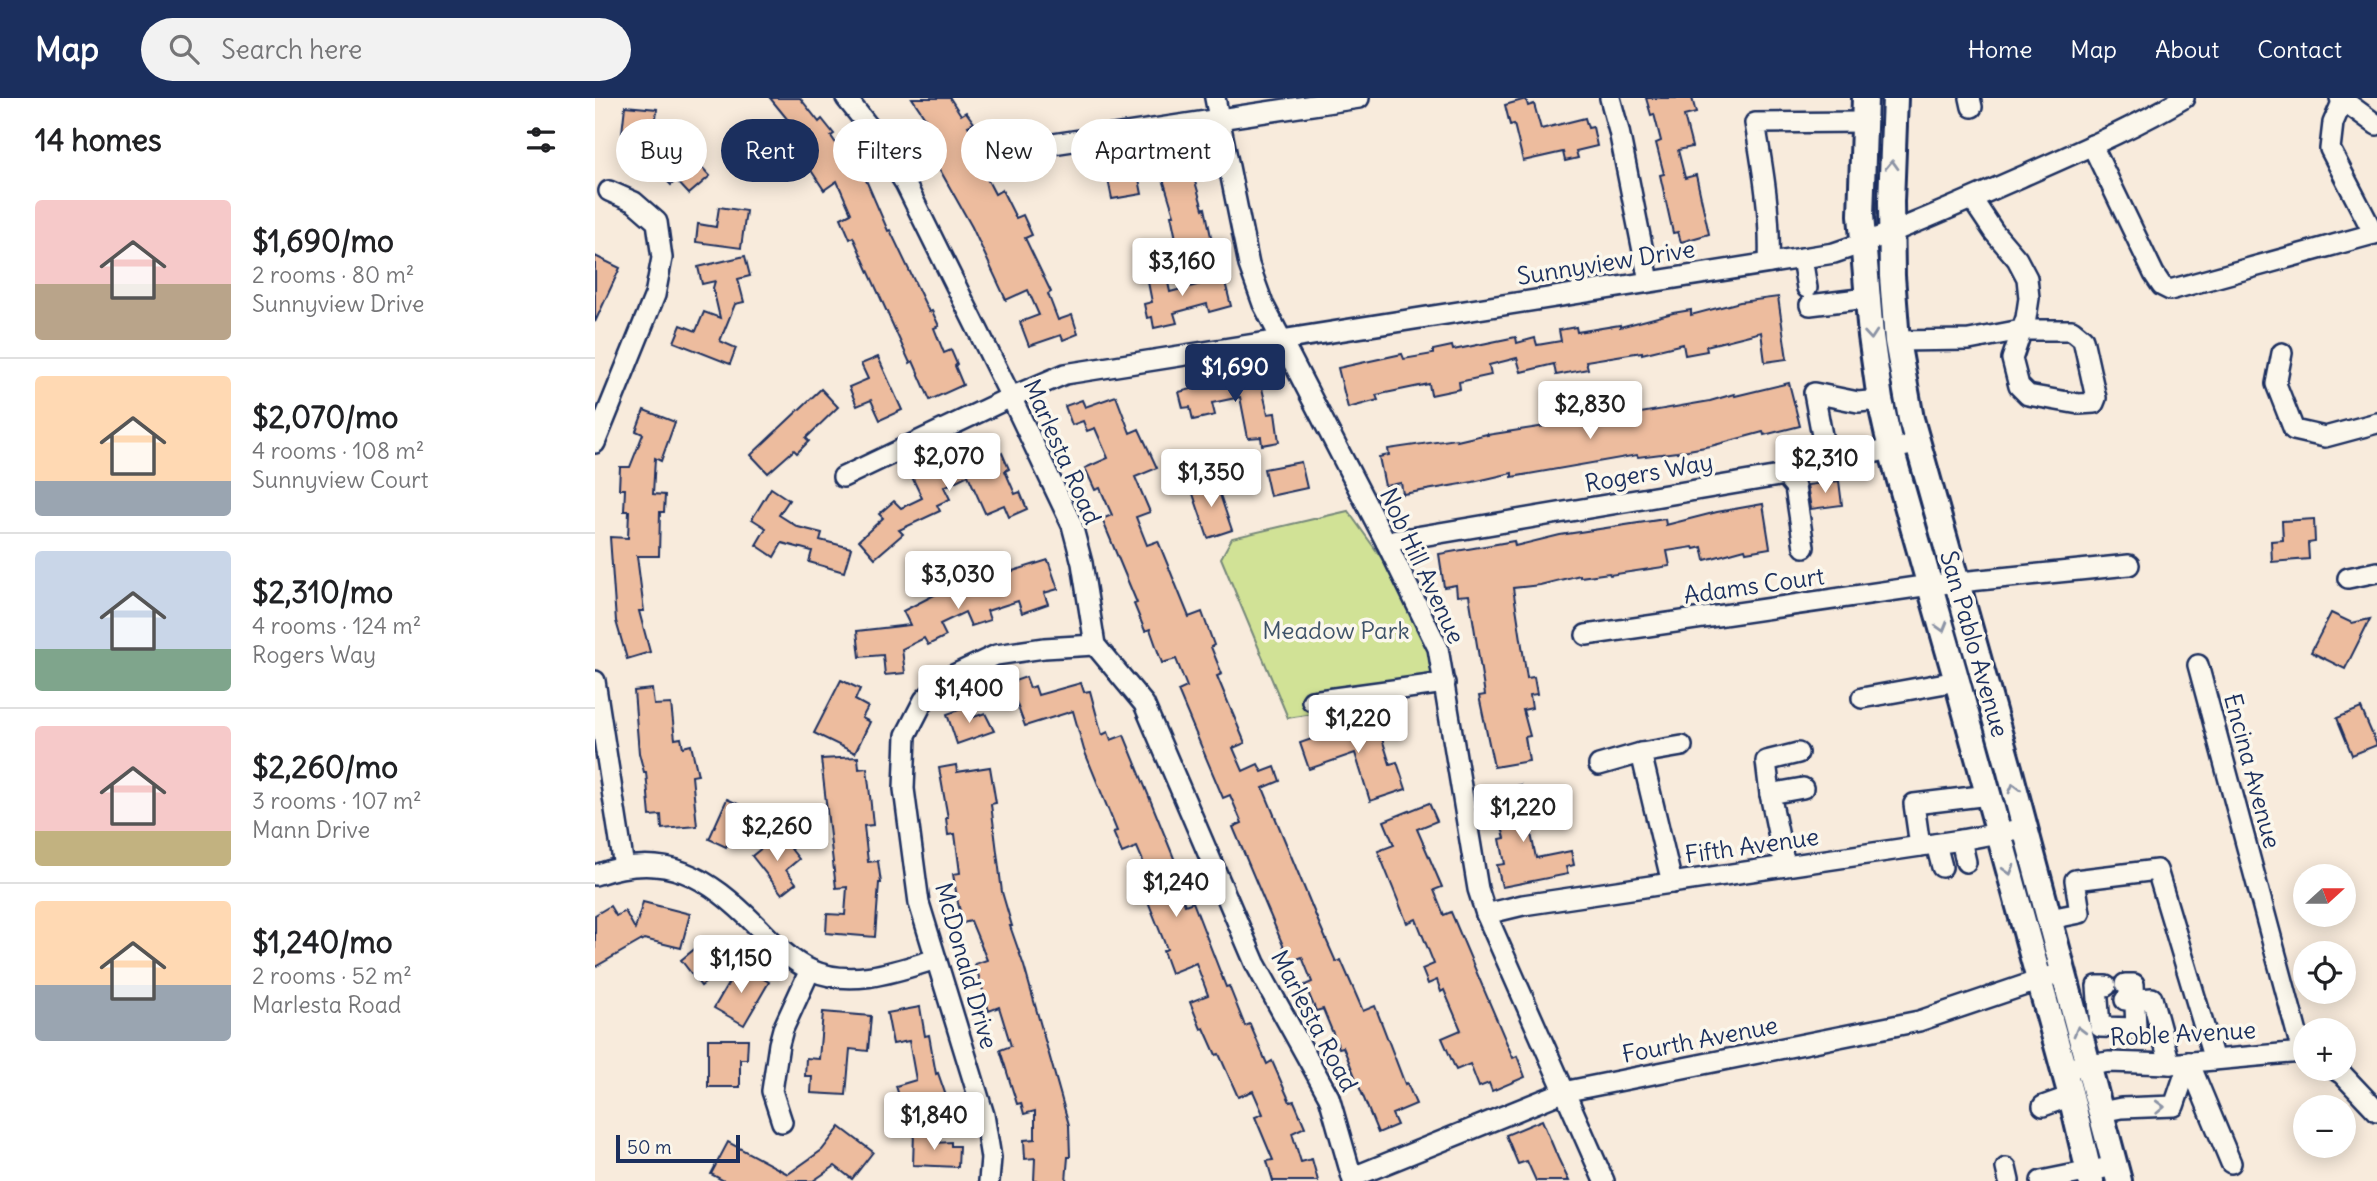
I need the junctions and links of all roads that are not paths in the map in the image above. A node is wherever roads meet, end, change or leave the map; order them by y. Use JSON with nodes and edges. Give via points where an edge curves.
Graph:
{"nodes":[{"id":1,"x":846,"y":98,"type":"edge"},
{"id":2,"x":1215,"y":98,"type":"edge"},
{"id":3,"x":1359,"y":98,"type":"edge"},
{"id":4,"x":1610,"y":98,"type":"edge"},
{"id":5,"x":1895,"y":98,"type":"edge"},
{"id":6,"x":2184,"y":98,"type":"edge"},
{"id":7,"x":2342,"y":99,"type":"edge"},
{"id":8,"x":1864,"y":110,"type":"edge"},
{"id":9,"x":1219,"y":119,"type":"joint"},
{"id":10,"x":2377,"y":125,"type":"edge"},
{"id":11,"x":2092,"y":145,"type":"junction"},
{"id":12,"x":1232,"y":182,"type":"edge"},
{"id":13,"x":609,"y":191,"type":"dead end"},
{"id":14,"x":1972,"y":199,"type":"junction"},
{"id":15,"x":1891,"y":231,"type":"junction"},
{"id":16,"x":2376,"y":233,"type":"edge"},
{"id":17,"x":1863,"y":243,"type":"junction"},
{"id":18,"x":1803,"y":258,"type":"junction"},
{"id":19,"x":1769,"y":262,"type":"junction"},
{"id":20,"x":1649,"y":281,"type":"junction"},
{"id":21,"x":1867,"y":298,"type":"junction"},
{"id":22,"x":2021,"y":330,"type":"junction"},
{"id":23,"x":1282,"y":339,"type":"junction"},
{"id":24,"x":1897,"y":341,"type":"junction"},
{"id":25,"x":2282,"y":354,"type":"dead end"},
{"id":26,"x":1011,"y":397,"type":"junction"},
{"id":27,"x":1880,"y":400,"type":"junction"},
{"id":28,"x":2377,"y":423,"type":"edge"},
{"id":29,"x":595,"y":443,"type":"edge"},
{"id":30,"x":1917,"y":443,"type":"junction"},
{"id":31,"x":1891,"y":449,"type":"junction"},
{"id":32,"x":1827,"y":461,"type":"junction"},
{"id":33,"x":1785,"y":475,"type":"junction"},
{"id":34,"x":843,"y":477,"type":"dead end"},
{"id":35,"x":1387,"y":542,"type":"junction"},
{"id":36,"x":1804,"y":547,"type":"dead end"},
{"id":37,"x":2129,"y":565,"type":"dead end"},
{"id":38,"x":2377,"y":572,"type":"edge"},
{"id":39,"x":2348,"y":578,"type":"dead end"},
{"id":40,"x":1955,"y":582,"type":"junction"},
{"id":41,"x":1930,"y":585,"type":"junction"},
{"id":42,"x":1586,"y":635,"type":"dead end"},
{"id":43,"x":1095,"y":645,"type":"junction"},
{"id":44,"x":2198,"y":666,"type":"dead end"},
{"id":45,"x":595,"y":681,"type":"edge"},
{"id":46,"x":1957,"y":681,"type":"junction"},
{"id":47,"x":1445,"y":683,"type":"junction"},
{"id":48,"x":1863,"y":698,"type":"dead end"},
{"id":49,"x":1312,"y":701,"type":"dead end"},
{"id":50,"x":1682,"y":746,"type":"dead end"},
{"id":51,"x":1798,"y":752,"type":"dead end"},
{"id":52,"x":1641,"y":753,"type":"junction"},
{"id":53,"x":1599,"y":765,"type":"dead end"},
{"id":54,"x":1803,"y":788,"type":"dead end"},
{"id":55,"x":1770,"y":794,"type":"junction"},
{"id":56,"x":1989,"y":795,"type":"junction"},
{"id":57,"x":2025,"y":828,"type":"junction"},
{"id":58,"x":1999,"y":833,"type":"junction"},
{"id":59,"x":1961,"y":840,"type":"junction"},
{"id":60,"x":1928,"y":845,"type":"junction"},
{"id":61,"x":1966,"y":862,"type":"dead end"},
{"id":62,"x":1785,"y":866,"type":"junction"},
{"id":63,"x":624,"y":867,"type":"junction"},
{"id":64,"x":1942,"y":867,"type":"dead end"},
{"id":65,"x":595,"y":875,"type":"edge"},
{"id":66,"x":1672,"y":883,"type":"junction"},
{"id":67,"x":1486,"y":914,"type":"junction"},
{"id":68,"x":2050,"y":919,"type":"junction"},
{"id":69,"x":936,"y":960,"type":"junction"},
{"id":70,"x":810,"y":970,"type":"junction"},
{"id":71,"x":2064,"y":972,"type":"junction"},
{"id":72,"x":2039,"y":980,"type":"junction"},
{"id":73,"x":2071,"y":998,"type":"junction"},
{"id":74,"x":2294,"y":1018,"type":"edge"},
{"id":75,"x":2293,"y":1054,"type":"edge"},
{"id":76,"x":2214,"y":1060,"type":"junction"},
{"id":77,"x":2179,"y":1063,"type":"junction"},
{"id":78,"x":2088,"y":1064,"type":"junction"},
{"id":79,"x":2063,"y":1069,"type":"junction"},
{"id":80,"x":2348,"y":1081,"type":"edge"},
{"id":81,"x":1563,"y":1092,"type":"junction"},
{"id":82,"x":2071,"y":1096,"type":"junction"},
{"id":83,"x":2043,"y":1106,"type":"dead end"},
{"id":84,"x":2377,"y":1111,"type":"edge"},
{"id":85,"x":2101,"y":1112,"type":"junction"},
{"id":86,"x":782,"y":1122,"type":"dead end"},
{"id":87,"x":2231,"y":1163,"type":"dead end"},
{"id":88,"x":2117,"y":1174,"type":"edge"},
{"id":89,"x":2090,"y":1177,"type":"edge"},
{"id":90,"x":1353,"y":1179,"type":"edge"},
{"id":91,"x":989,"y":1181,"type":"edge"},
{"id":92,"x":1604,"y":1181,"type":"edge"},
{"id":93,"x":2041,"y":1181,"type":"edge"}],
"edges":[{"from":1,"to":26,"type":"street","name":"Marlesta Road","via":[[905,183]]},
{"from":2,"to":9,"type":"street","name":"Nob Hill Avenue"},
{"from":3,"to":9,"type":"street"},
{"from":4,"to":20,"type":"street"},
{"from":15,"to":5,"type":"main road","name":"San Pablo Avenue","one_way":true},
{"from":6,"to":11,"type":"street","name":"Sunnyview Drive"},
{"from":7,"to":10,"type":"street"},
{"from":7,"to":16,"type":"street","via":[[2330,149]]},
{"from":8,"to":17,"type":"main road","name":"San Pablo Avenue"},
{"from":8,"to":19,"type":"street","via":[[1755,123],[1770,235]]},
{"from":11,"to":14,"type":"street","name":"Sunnyview Drive"},
{"from":11,"to":16,"type":"street","via":[[2154,275],[2170,290]]},
{"from":12,"to":23,"type":"street","name":"Nob Hill Avenue","via":[[1249,265]]},
{"from":13,"to":29,"type":"street","via":[[634,202],[657,222],[663,258],[655,295]]},
{"from":14,"to":15,"type":"street","name":"Sunnyview Drive"},
{"from":14,"to":22,"type":"street","via":[[2027,278],[2029,298]]},
{"from":15,"to":17,"type":"street","name":"Sunnyview Drive"},
{"from":15,"to":24,"type":"main road","name":"San Pablo Avenue"},
{"from":17,"to":18,"type":"street","name":"Sunnyview Drive"},
{"from":17,"to":21,"type":"main road","name":"San Pablo Avenue"},
{"from":18,"to":19,"type":"street","name":"Sunnyview Drive"},
{"from":18,"to":21,"type":"street","via":[[1809,297]]},
{"from":19,"to":20,"type":"street","name":"Sunnyview Drive"},
{"from":20,"to":23,"type":"street","name":"Sunnyview Drive"},
{"from":21,"to":27,"type":"main road","name":"San Pablo Avenue","one_way":true},
{"from":22,"to":22,"type":"street","via":[[2012,359],[2019,386],[2028,395],[2094,403],[2083,338],[2072,330]]},
{"from":22,"to":24,"type":"street","via":[[1969,340]]},
{"from":23,"to":26,"type":"street","name":"Sunnyview Drive","via":[[1065,374]]},
{"from":23,"to":35,"type":"street","name":"Nob Hill Avenue"},
{"from":24,"to":30,"type":"main road","name":"San Pablo Avenue"},
{"from":25,"to":28,"type":"street","via":[[2276,384],[2294,430],[2325,437]]},
{"from":26,"to":34,"type":"street","name":"Sunnyview Drive"},
{"from":26,"to":43,"type":"street","name":"Marlesta Road","via":[[1072,524]]},
{"from":27,"to":31,"type":"main road","name":"San Pablo Avenue"},
{"from":27,"to":32,"type":"street","via":[[1858,402],[1814,394]]},
{"from":30,"to":31,"type":"street","name":"Rogers Way"},
{"from":30,"to":40,"type":"main road","name":"San Pablo Avenue"},
{"from":31,"to":32,"type":"street","name":"Rogers Way"},
{"from":31,"to":41,"type":"main road","name":"San Pablo Avenue"},
{"from":32,"to":33,"type":"street","name":"Rogers Way"},
{"from":33,"to":35,"type":"street","name":"Rogers Way"},
{"from":33,"to":36,"type":"street","via":[[1795,487]]},
{"from":35,"to":47,"type":"street","name":"Nob Hill Avenue","via":[[1438,648]]},
{"from":37,"to":40,"type":"street","name":"Adams Court"},
{"from":38,"to":39,"type":"street"},
{"from":40,"to":41,"type":"street","name":"Adams Court"},
{"from":57,"to":40,"type":"main road","name":"San Pablo Avenue","one_way":true},
{"from":41,"to":42,"type":"street","name":"Adams Court"},
{"from":41,"to":46,"type":"main road","name":"San Pablo Avenue","one_way":true},
{"from":43,"to":69,"type":"street","name":"McDonald Drive","via":[[996,655],[947,678],[924,700],[906,735],[904,789],[919,903]]},
{"from":43,"to":90,"type":"street","name":"Marlesta Road","via":[[1144,704],[1255,962],[1329,1097]]},
{"from":44,"to":74,"type":"street","name":"Encina Avenue"},
{"from":45,"to":63,"type":"street"},
{"from":46,"to":48,"type":"street"},
{"from":46,"to":56,"type":"main road","name":"San Pablo Avenue"},
{"from":47,"to":49,"type":"street"},
{"from":47,"to":67,"type":"street","name":"Nob Hill Avenue"},
{"from":50,"to":52,"type":"street"},
{"from":51,"to":55,"type":"street","via":[[1766,761]]},
{"from":52,"to":53,"type":"street"},
{"from":52,"to":66,"type":"street"},
{"from":54,"to":55,"type":"street"},
{"from":55,"to":62,"type":"street"},
{"from":56,"to":58,"type":"main road","name":"San Pablo Avenue"},
{"from":56,"to":60,"type":"street","via":[[1914,804]]},
{"from":57,"to":58,"type":"street","name":"Fifth Avenue"},
{"from":57,"to":68,"type":"main road","name":"San Pablo Avenue"},
{"from":58,"to":59,"type":"street","name":"Fifth Avenue"},
{"from":58,"to":72,"type":"main road","name":"San Pablo Avenue","one_way":true},
{"from":59,"to":60,"type":"street","name":"Fifth Avenue"},
{"from":59,"to":61,"type":"street"},
{"from":60,"to":62,"type":"street","name":"Fifth Avenue"},
{"from":60,"to":64,"type":"street"},
{"from":62,"to":66,"type":"street","name":"Fifth Avenue"},
{"from":63,"to":65,"type":"street"},
{"from":63,"to":70,"type":"street","via":[[667,868],[704,880]]},
{"from":66,"to":67,"type":"street","name":"Fifth Avenue"},
{"from":67,"to":81,"type":"street","name":"Nob Hill Avenue"},
{"from":68,"to":71,"type":"main road","name":"San Pablo Avenue"},
{"from":68,"to":76,"type":"street","via":[[2080,914],[2075,880],[2157,870]]},
{"from":69,"to":70,"type":"street","via":[[874,976]]},
{"from":69,"to":91,"type":"street","name":"McDonald Drive","via":[[984,1115],[991,1158]]},
{"from":70,"to":86,"type":"street","via":[[779,1044],[772,1091]]},
{"from":71,"to":72,"type":"street","name":"Fourth Avenue"},
{"from":71,"to":73,"type":"main road","name":"San Pablo Avenue"},
{"from":72,"to":79,"type":"main road","name":"San Pablo Avenue"},
{"from":72,"to":81,"type":"street","name":"Fourth Avenue","via":[[2000,984],[1977,992],[1943,1014],[1894,1027]]},
{"from":73,"to":77,"type":"street","via":[[2152,998]]},
{"from":78,"to":73,"type":"main road","name":"San Pablo Avenue","one_way":true},
{"from":75,"to":76,"type":"street","name":"Roble Avenue"},
{"from":76,"to":77,"type":"street","name":"Roble Avenue"},
{"from":77,"to":78,"type":"street","name":"Roble Avenue"},
{"from":85,"to":77,"type":"street","one_way":true,"via":[[2174,1106]]},
{"from":77,"to":87,"type":"street"},
{"from":78,"to":79,"type":"street","name":"Roble Avenue"},
{"from":78,"to":85,"type":"main road","name":"San Pablo Avenue"},
{"from":79,"to":82,"type":"main road","name":"San Pablo Avenue"},
{"from":80,"to":84,"type":"street"},
{"from":81,"to":90,"type":"street","name":"Fourth Avenue"},
{"from":81,"to":92,"type":"street","name":"Nob Hill Avenue"},
{"from":82,"to":83,"type":"street"},
{"from":82,"to":89,"type":"main road","name":"San Pablo Avenue"},
{"from":85,"to":88,"type":"main road","name":"San Pablo Avenue"},
{"from":88,"to":89,"type":"street"},
{"from":89,"to":93,"type":"street"}]}
